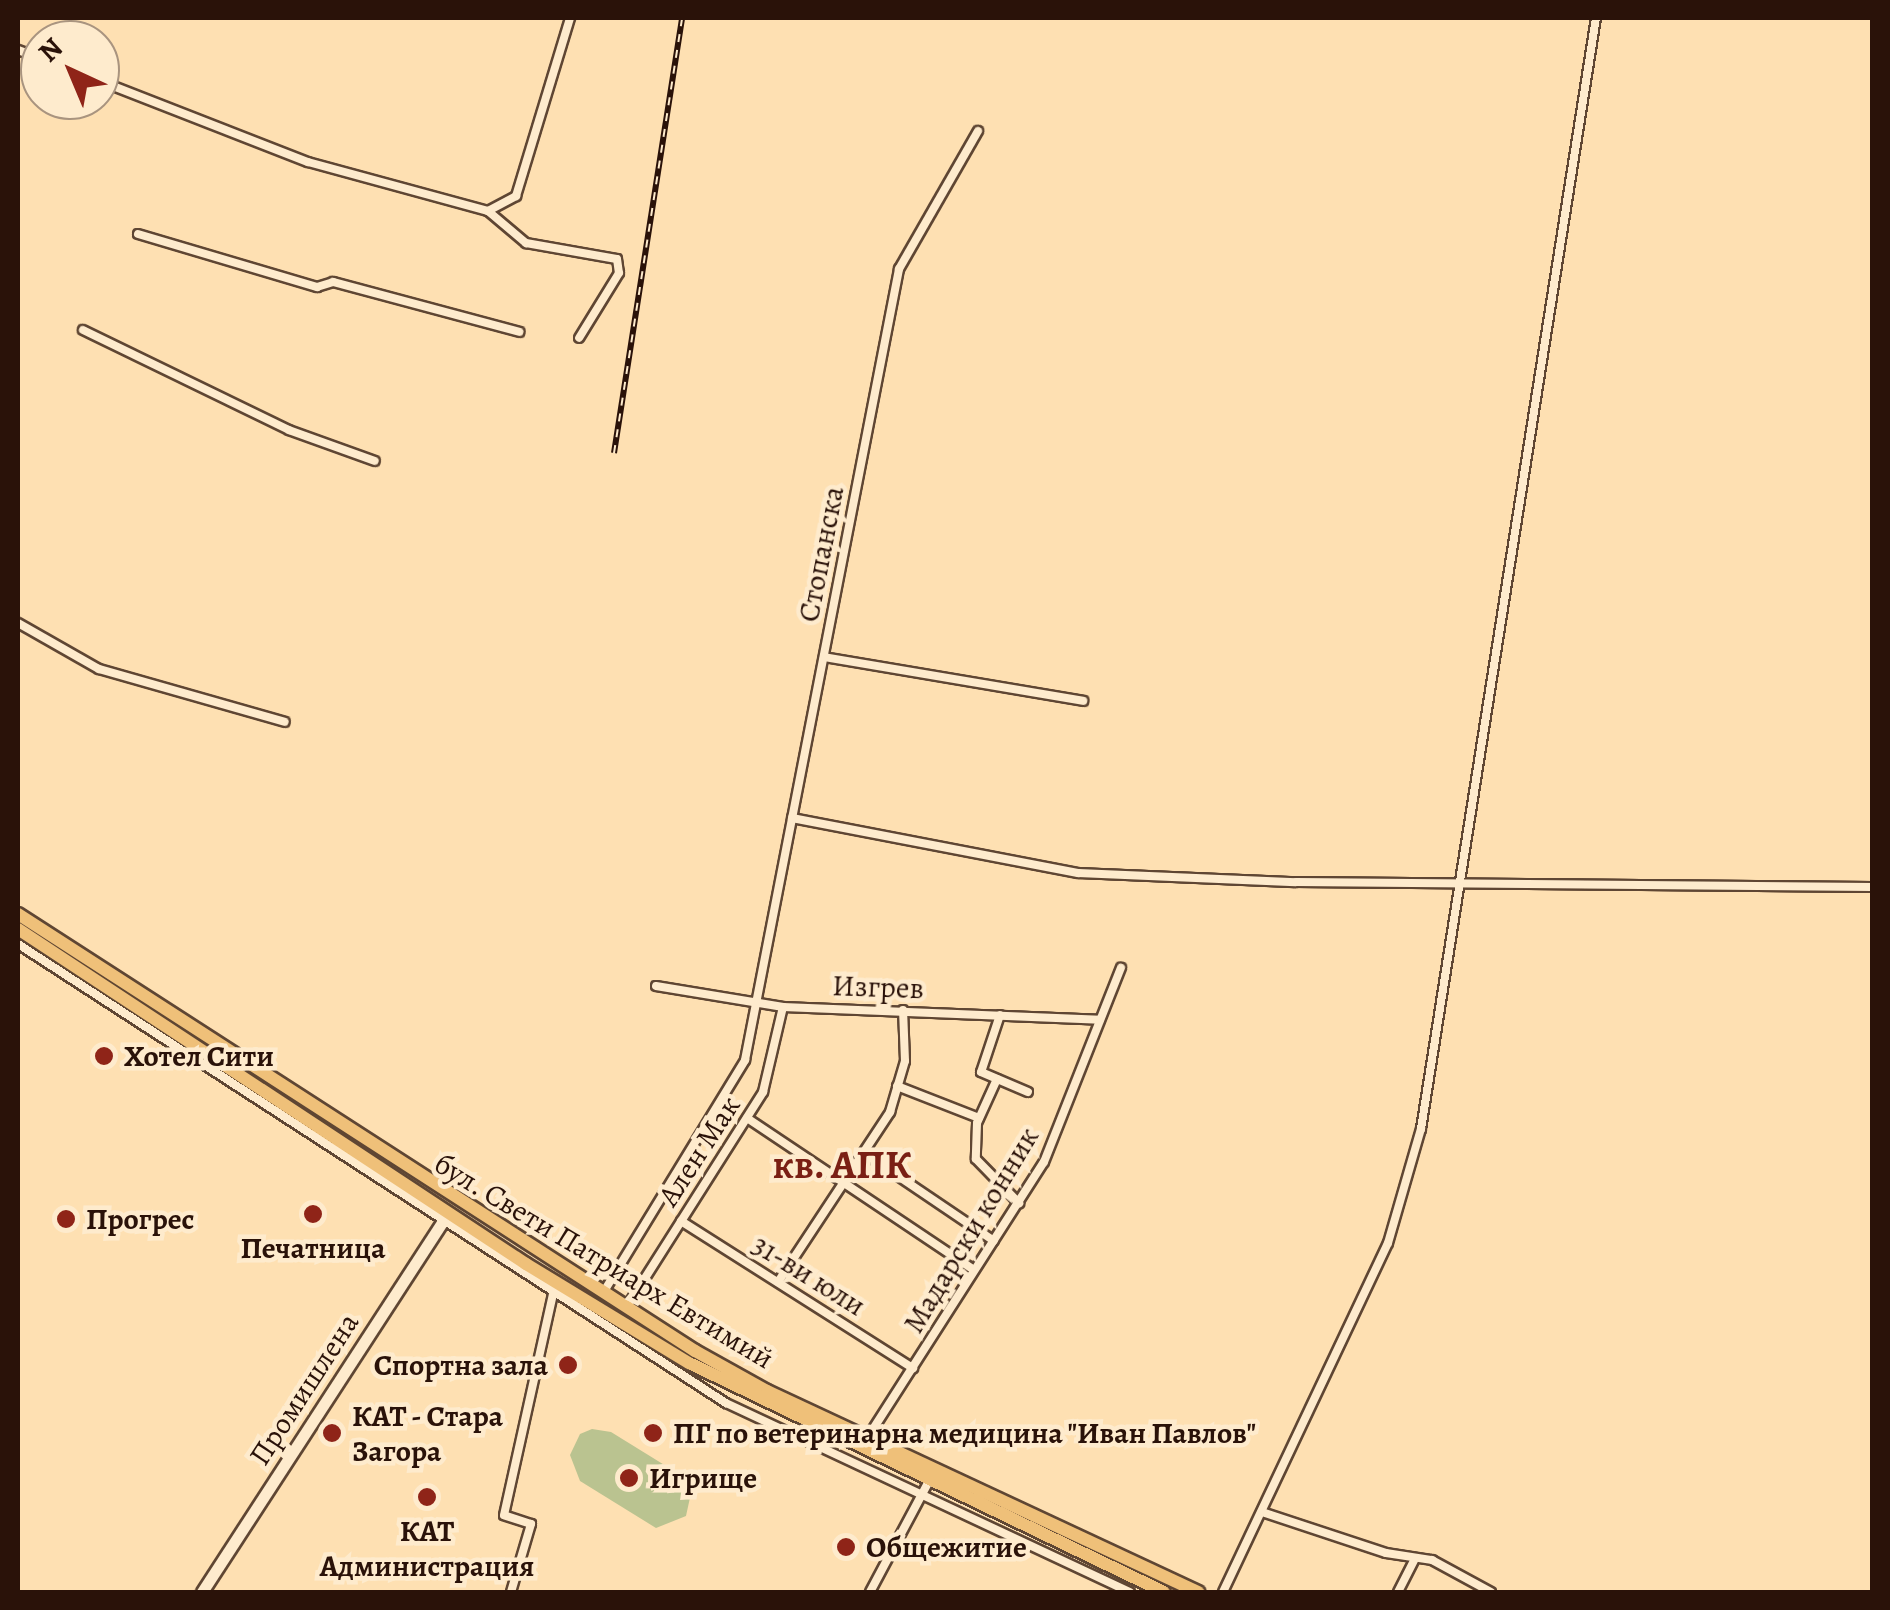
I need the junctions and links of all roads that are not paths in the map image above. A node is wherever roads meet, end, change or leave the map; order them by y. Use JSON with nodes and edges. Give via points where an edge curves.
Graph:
{"nodes":[{"id":1,"x":570,"y":18,"type":"edge"},
{"id":2,"x":1596,"y":18,"type":"edge"},
{"id":3,"x":120,"y":89,"type":"edge"},
{"id":4,"x":978,"y":130,"type":"dead end"},
{"id":5,"x":488,"y":211,"type":"junction"},
{"id":6,"x":138,"y":234,"type":"dead end"},
{"id":7,"x":83,"y":330,"type":"dead end"},
{"id":8,"x":518,"y":332,"type":"dead end"},
{"id":9,"x":578,"y":338,"type":"dead end"},
{"id":10,"x":375,"y":461,"type":"dead end"},
{"id":11,"x":18,"y":622,"type":"edge"},
{"id":12,"x":824,"y":657,"type":"junction"},
{"id":13,"x":1083,"y":700,"type":"dead end"},
{"id":14,"x":285,"y":722,"type":"dead end"},
{"id":15,"x":792,"y":818,"type":"junction"},
{"id":16,"x":1462,"y":878,"type":"junction"},
{"id":17,"x":1872,"y":887,"type":"edge"},
{"id":18,"x":18,"y":914,"type":"edge"},
{"id":19,"x":18,"y":929,"type":"edge"},
{"id":20,"x":18,"y":944,"type":"edge"},
{"id":21,"x":1121,"y":968,"type":"dead end"},
{"id":22,"x":656,"y":986,"type":"dead end"},
{"id":23,"x":761,"y":1005,"type":"junction"},
{"id":24,"x":783,"y":1007,"type":"junction"},
{"id":25,"x":903,"y":1010,"type":"junction"},
{"id":26,"x":1000,"y":1015,"type":"junction"},
{"id":27,"x":1100,"y":1020,"type":"junction"},
{"id":28,"x":998,"y":1079,"type":"junction"},
{"id":29,"x":897,"y":1086,"type":"junction"},
{"id":30,"x":1028,"y":1092,"type":"dead end"},
{"id":31,"x":747,"y":1118,"type":"junction"},
{"id":32,"x":979,"y":1118,"type":"junction"},
{"id":33,"x":867,"y":1155,"type":"junction"},
{"id":34,"x":843,"y":1187,"type":"junction"},
{"id":35,"x":438,"y":1190,"type":"junction"},
{"id":36,"x":1019,"y":1203,"type":"junction"},
{"id":37,"x":479,"y":1216,"type":"junction"},
{"id":38,"x":445,"y":1218,"type":"junction"},
{"id":39,"x":680,"y":1221,"type":"junction"},
{"id":40,"x":994,"y":1241,"type":"junction"},
{"id":41,"x":974,"y":1270,"type":"junction"},
{"id":42,"x":551,"y":1279,"type":"junction"},
{"id":43,"x":778,"y":1282,"type":"junction"},
{"id":44,"x":604,"y":1294,"type":"junction"},
{"id":45,"x":553,"y":1295,"type":"junction"},
{"id":46,"x":626,"y":1308,"type":"junction"},
{"id":47,"x":914,"y":1368,"type":"junction"},
{"id":48,"x":864,"y":1443,"type":"junction"},
{"id":49,"x":929,"y":1481,"type":"junction"},
{"id":50,"x":923,"y":1496,"type":"junction"},
{"id":51,"x":1265,"y":1513,"type":"junction"},
{"id":52,"x":1415,"y":1559,"type":"junction"},
{"id":53,"x":202,"y":1592,"type":"edge"},
{"id":54,"x":511,"y":1592,"type":"edge"},
{"id":55,"x":870,"y":1592,"type":"edge"},
{"id":56,"x":1130,"y":1592,"type":"edge"},
{"id":57,"x":1164,"y":1592,"type":"edge"},
{"id":58,"x":1198,"y":1592,"type":"edge"},
{"id":59,"x":1224,"y":1592,"type":"edge"},
{"id":60,"x":1398,"y":1592,"type":"edge"},
{"id":61,"x":1490,"y":1592,"type":"edge"}],
"edges":[{"from":1,"to":5,"type":"street","via":[[516,196]]},
{"from":2,"to":16,"type":"street"},
{"from":3,"to":5,"type":"street","via":[[308,162]]},
{"from":4,"to":12,"type":"street","name":"Стопанска","via":[[899,269]]},
{"from":5,"to":9,"type":"street","via":[[518,240],[618,258],[619,273]]},
{"from":6,"to":8,"type":"street","via":[[317,287],[333,282]]},
{"from":7,"to":10,"type":"street","via":[[289,430]]},
{"from":11,"to":14,"type":"street","via":[[99,669]]},
{"from":12,"to":13,"type":"street"},
{"from":12,"to":15,"type":"street","name":"Стопанска"},
{"from":15,"to":16,"type":"street","via":[[1078,872],[1296,882]]},
{"from":15,"to":23,"type":"street","name":"Стопанска"},
{"from":16,"to":17,"type":"street"},
{"from":16,"to":51,"type":"street","via":[[1430,1084],[1398,1210]]},
{"from":18,"to":35,"type":"main road","name":"бул. Свети Патриарх Евтимий"},
{"from":19,"to":38,"type":"main road","name":"бул. Свети Патриарх Евтимий"},
{"from":20,"to":38,"type":"street"},
{"from":21,"to":27,"type":"street","name":"Мадарски конник"},
{"from":22,"to":23,"type":"street","name":"Изгрев"},
{"from":23,"to":24,"type":"street","name":"Изгрев"},
{"from":23,"to":44,"type":"street","name":"Стопанска","via":[[745,1060]]},
{"from":24,"to":25,"type":"street","name":"Изгрев"},
{"from":24,"to":31,"type":"street","name":"Ален Мак","via":[[763,1092]]},
{"from":25,"to":26,"type":"street","name":"Изгрев"},
{"from":25,"to":29,"type":"street","via":[[904,1061]]},
{"from":26,"to":27,"type":"street","name":"Изгрев"},
{"from":26,"to":28,"type":"street","via":[[981,1072]]},
{"from":27,"to":36,"type":"street","name":"Мадарски конник","via":[[1044,1162]]},
{"from":28,"to":30,"type":"street"},
{"from":28,"to":32,"type":"street"},
{"from":29,"to":32,"type":"street"},
{"from":29,"to":33,"type":"street"},
{"from":31,"to":34,"type":"street"},
{"from":31,"to":39,"type":"street","name":"Ален Мак"},
{"from":32,"to":36,"type":"street","via":[[976,1160]]},
{"from":33,"to":34,"type":"street"},
{"from":33,"to":40,"type":"street"},
{"from":34,"to":41,"type":"street"},
{"from":34,"to":43,"type":"street"},
{"from":35,"to":37,"type":"main road","name":"бул. Свети Патриарх Евтимий"},
{"from":35,"to":38,"type":"main road"},
{"from":36,"to":40,"type":"street","name":"Мадарски конник"},
{"from":37,"to":38,"type":"main road"},
{"from":37,"to":44,"type":"main road","name":"бул. Свети Патриарх Евтимий"},
{"from":38,"to":42,"type":"main road","name":"бул. Свети Патриарх Евтимий"},
{"from":38,"to":45,"type":"street"},
{"from":38,"to":53,"type":"main road","name":"Промишлена"},
{"from":39,"to":43,"type":"street","name":"31-ви юли"},
{"from":39,"to":46,"type":"street","name":"Ален Мак"},
{"from":40,"to":41,"type":"street","name":"Мадарски конник"},
{"from":41,"to":47,"type":"street","name":"Мадарски конник"},
{"from":42,"to":45,"type":"street"},
{"from":42,"to":48,"type":"main road","name":"бул. Свети Патриарх Евтимий","via":[[718,1378]]},
{"from":43,"to":47,"type":"street","name":"31-ви юли"},
{"from":44,"to":46,"type":"main road","name":"бул. Свети Патриарх Евтимий"},
{"from":45,"to":50,"type":"street","via":[[726,1403]]},
{"from":45,"to":54,"type":"street","via":[[504,1515],[530,1524]]},
{"from":46,"to":48,"type":"main road","name":"бул. Свети Патриарх Евтимий"},
{"from":47,"to":48,"type":"street","name":"Мадарски конник"},
{"from":48,"to":49,"type":"main road","name":"бул. Свети Патриарх Евтимий"},
{"from":48,"to":58,"type":"main road","name":"бул. Свети Патриарх Евтимий"},
{"from":49,"to":50,"type":"street"},
{"from":49,"to":57,"type":"main road","name":"бул. Свети Патриарх Евтимий"},
{"from":50,"to":55,"type":"street"},
{"from":50,"to":56,"type":"street"},
{"from":51,"to":52,"type":"street"},
{"from":51,"to":59,"type":"street"},
{"from":52,"to":60,"type":"street"},
{"from":52,"to":61,"type":"street","via":[[1432,1560]]}]}
